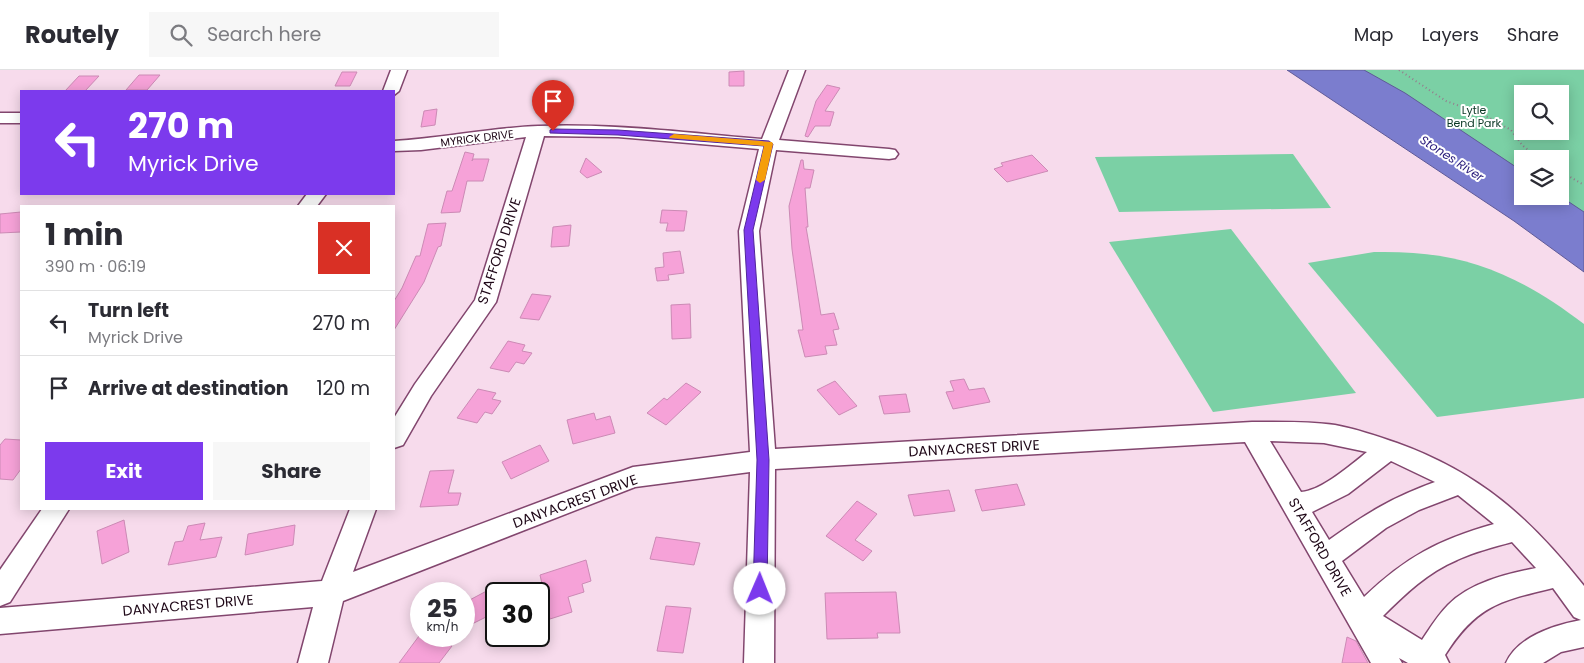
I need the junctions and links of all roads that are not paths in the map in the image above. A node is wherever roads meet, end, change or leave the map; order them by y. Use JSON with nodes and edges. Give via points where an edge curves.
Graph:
{"nodes":[{"id":1,"x":399,"y":70,"type":"edge"},
{"id":2,"x":797,"y":70,"type":"edge"},
{"id":3,"x":391,"y":90,"type":"edge"},
{"id":4,"x":0,"y":118,"type":"edge"},
{"id":5,"x":20,"y":118,"type":"edge"},
{"id":6,"x":537,"y":131,"type":"junction"},
{"id":7,"x":769,"y":144,"type":"junction"},
{"id":8,"x":395,"y":146,"type":"edge"},
{"id":9,"x":889,"y":154,"type":"dead end"},
{"id":10,"x":316,"y":195,"type":"edge"},
{"id":11,"x":308,"y":205,"type":"edge"},
{"id":12,"x":1252,"y":432,"type":"junction"},
{"id":13,"x":395,"y":436,"type":"edge"},
{"id":14,"x":1387,"y":450,"type":"junction"},
{"id":15,"x":763,"y":460,"type":"junction"},
{"id":16,"x":1460,"y":484,"type":"junction"},
{"id":17,"x":1294,"y":503,"type":"junction"},
{"id":18,"x":55,"y":510,"type":"edge"},
{"id":19,"x":364,"y":510,"type":"edge"},
{"id":20,"x":1516,"y":530,"type":"junction"},
{"id":21,"x":1326,"y":558,"type":"junction"},
{"id":22,"x":1557,"y":575,"type":"junction"},
{"id":23,"x":0,"y":593,"type":"edge"},
{"id":24,"x":331,"y":593,"type":"junction"},
{"id":25,"x":1584,"y":608,"type":"edge"},
{"id":26,"x":1361,"y":618,"type":"junction"},
{"id":27,"x":0,"y":621,"type":"edge"},
{"id":28,"x":1584,"y":634,"type":"edge"},
{"id":29,"x":1430,"y":661,"type":"edge"},
{"id":30,"x":312,"y":663,"type":"edge"},
{"id":31,"x":759,"y":663,"type":"edge"},
{"id":32,"x":1387,"y":663,"type":"edge"},
{"id":33,"x":1521,"y":663,"type":"edge"}],
"edges":[{"from":1,"to":3,"type":"street"},
{"from":2,"to":7,"type":"street"},
{"from":4,"to":5,"type":"street"},
{"from":6,"to":7,"type":"street","name":"MYRICK DRIVE","via":[[618,132]]},
{"from":6,"to":8,"type":"street","name":"MYRICK DRIVE"},
{"from":6,"to":13,"type":"street","name":"STAFFORD DRIVE","via":[[485,302],[423,390]]},
{"from":7,"to":9,"type":"street","name":"MYRICK DRIVE"},
{"from":7,"to":15,"type":"street","via":[[748,230]]},
{"from":10,"to":11,"type":"street"},
{"from":12,"to":14,"type":"street","name":"DANYACREST DRIVE","via":[[1316,433],[1346,437]]},
{"from":12,"to":15,"type":"street","name":"DANYACREST DRIVE"},
{"from":12,"to":17,"type":"street","name":"STAFFORD DRIVE"},
{"from":14,"to":16,"type":"street","name":"DANYACREST DRIVE"},
{"from":14,"to":17,"type":"street","via":[[1371,465],[1322,495],[1309,502]]},
{"from":15,"to":24,"type":"street","name":"DANYACREST DRIVE","via":[[633,477]]},
{"from":15,"to":31,"type":"street"},
{"from":16,"to":20,"type":"street","name":"DANYACREST DRIVE","via":[[1485,500]]},
{"from":16,"to":21,"type":"street","via":[[1410,502],[1377,520]]},
{"from":17,"to":21,"type":"street","name":"STAFFORD DRIVE"},
{"from":18,"to":23,"type":"street"},
{"from":19,"to":24,"type":"street"},
{"from":20,"to":22,"type":"street","name":"DANYACREST DRIVE"},
{"from":20,"to":26,"type":"street","via":[[1460,546],[1438,556],[1406,576]]},
{"from":21,"to":26,"type":"street","name":"STAFFORD DRIVE"},
{"from":22,"to":25,"type":"street","name":"DANYACREST DRIVE"},
{"from":22,"to":29,"type":"street","via":[[1514,585],[1481,598],[1458,614]]},
{"from":24,"to":27,"type":"street","name":"DANYACREST DRIVE"},
{"from":24,"to":30,"type":"street"},
{"from":26,"to":29,"type":"street"},
{"from":26,"to":32,"type":"street","name":"STAFFORD DRIVE"},
{"from":28,"to":33,"type":"street","via":[[1563,637],[1537,648]]}]}
